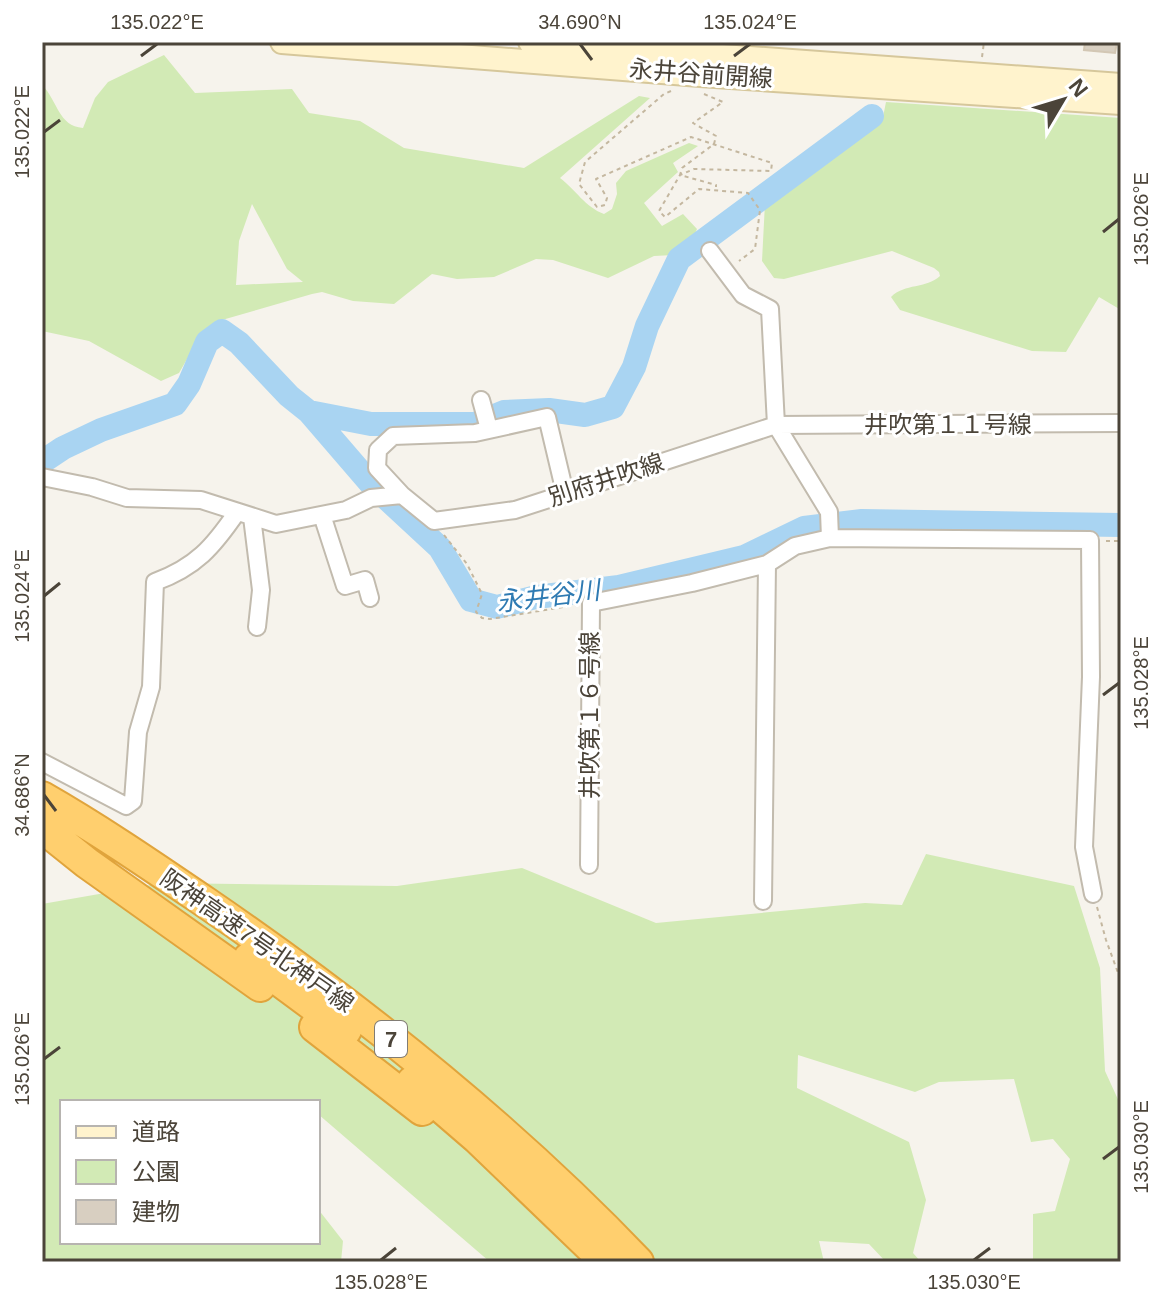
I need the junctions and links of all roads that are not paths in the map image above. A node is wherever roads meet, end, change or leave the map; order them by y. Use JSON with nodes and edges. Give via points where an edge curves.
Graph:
{"nodes":[{"id":1,"x":282,"y":42,"type":"edge"},
{"id":2,"x":530,"y":42,"type":"edge"},
{"id":3,"x":726,"y":58,"type":"edge"},
{"id":4,"x":1121,"y":85,"type":"edge"},
{"id":5,"x":1121,"y":103,"type":"edge"},
{"id":6,"x":710,"y":251,"type":"dead end"},
{"id":7,"x":1121,"y":423,"type":"edge"},
{"id":8,"x":776,"y":425,"type":"junction"},
{"id":9,"x":43,"y":477,"type":"edge"},
{"id":10,"x":565,"y":493,"type":"junction"},
{"id":11,"x":402,"y":495,"type":"junction"},
{"id":12,"x":244,"y":515,"type":"junction"},
{"id":13,"x":322,"y":515,"type":"junction"},
{"id":14,"x":830,"y":535,"type":"junction"},
{"id":15,"x":767,"y":564,"type":"junction"},
{"id":16,"x":370,"y":598,"type":"dead end"},
{"id":17,"x":257,"y":627,"type":"dead end"},
{"id":18,"x":42,"y":762,"type":"edge"},
{"id":19,"x":42,"y":794,"type":"edge"},
{"id":20,"x":42,"y":819,"type":"edge"},
{"id":21,"x":42,"y":827,"type":"edge"},
{"id":22,"x":589,"y":865,"type":"dead end"},
{"id":23,"x":1093,"y":894,"type":"road end"},
{"id":24,"x":763,"y":901,"type":"dead end"},
{"id":25,"x":591,"y":1230,"type":"junction"},
{"id":26,"x":606,"y":1262,"type":"edge"},
{"id":27,"x":638,"y":1262,"type":"edge"}],
"edges":[{"from":1,"to":3,"type":"street","name":"永井谷前開線","via":[[700,83]]},
{"from":2,"to":3,"type":"street","name":"永井谷前開線"},
{"from":3,"to":4,"type":"street","name":"永井谷前開線"},
{"from":3,"to":5,"type":"street","name":"永井谷前開線"},
{"from":6,"to":8,"type":"street","via":[[743,295],[770,309]]},
{"from":7,"to":8,"type":"street","name":"井吹第１１号線"},
{"from":8,"to":10,"type":"street","name":"別府井吹線"},
{"from":8,"to":14,"type":"street","via":[[829,512]]},
{"from":9,"to":12,"type":"street","via":[[127,498],[201,500]]},
{"from":10,"to":11,"type":"street","name":"別府井吹線","via":[[515,510],[434,521]]},
{"from":10,"to":11,"type":"street","via":[[547,417],[486,417],[475,433],[393,436],[378,450],[377,468]]},
{"from":11,"to":13,"type":"street","via":[[371,498]]},
{"from":12,"to":13,"type":"street","via":[[276,524]]},
{"from":12,"to":17,"type":"street","via":[[261,590]]},
{"from":12,"to":18,"type":"street","via":[[180,573],[155,582],[151,687],[138,732],[133,801],[126,806]]},
{"from":13,"to":16,"type":"street","via":[[345,586],[365,580]]},
{"from":14,"to":15,"type":"street","name":"井吹第１６号線","via":[[795,546]]},
{"from":14,"to":23,"type":"street","name":"井吹第１６号線","via":[[1090,540],[1084,847]]},
{"from":15,"to":22,"type":"street","name":"井吹第１６号線","via":[[591,603]]},
{"from":15,"to":24,"type":"street"},
{"from":19,"to":25,"type":"highway","name":"阪神高速7号北神戸線","number":"7","via":[[235,922],[369,1021],[503,1132]]},
{"from":19,"to":25,"type":"highway","via":[[156,850],[405,1029],[518,1135]]},
{"from":20,"to":25,"type":"highway","name":"阪神高速7号北神戸線","number":"7","via":[[223,939],[418,1087]]},
{"from":21,"to":25,"type":"highway"},
{"from":25,"to":26,"type":"highway","name":"阪神高速7号北神戸線","number":"7"},
{"from":25,"to":27,"type":"highway","name":"阪神高速7号北神戸線","number":"7"}]}
